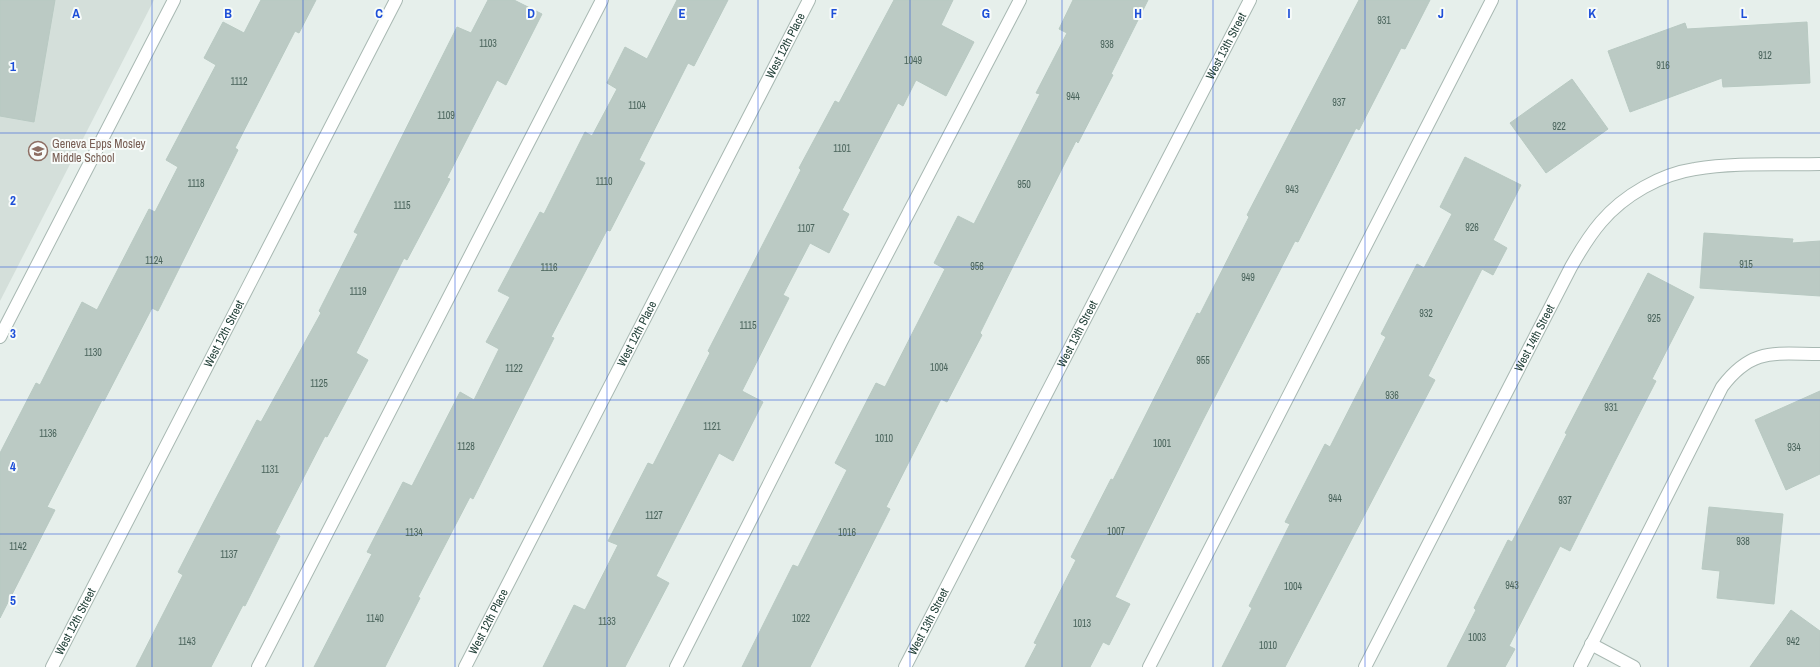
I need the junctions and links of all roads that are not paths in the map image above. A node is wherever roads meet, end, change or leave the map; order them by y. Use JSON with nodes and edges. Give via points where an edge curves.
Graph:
{"nodes":[{"id":1,"x":174,"y":0,"type":"edge"},
{"id":2,"x":396,"y":0,"type":"edge"},
{"id":3,"x":602,"y":0,"type":"edge"},
{"id":4,"x":809,"y":0,"type":"edge"},
{"id":5,"x":1020,"y":0,"type":"edge"},
{"id":6,"x":1250,"y":0,"type":"edge"},
{"id":7,"x":1492,"y":0,"type":"edge"},
{"id":8,"x":1820,"y":164,"type":"edge"},
{"id":9,"x":0,"y":337,"type":"edge"},
{"id":10,"x":1820,"y":354,"type":"edge"},
{"id":11,"x":1591,"y":644,"type":"junction"},
{"id":12,"x":52,"y":667,"type":"edge"},
{"id":13,"x":258,"y":667,"type":"edge"},
{"id":14,"x":464,"y":667,"type":"edge"},
{"id":15,"x":676,"y":667,"type":"edge"},
{"id":16,"x":905,"y":667,"type":"edge"},
{"id":17,"x":1149,"y":667,"type":"edge"},
{"id":18,"x":1365,"y":667,"type":"edge"},
{"id":19,"x":1580,"y":667,"type":"edge"},
{"id":20,"x":1634,"y":667,"type":"edge"}],
"edges":[{"from":1,"to":9,"type":"street"},
{"from":2,"to":12,"type":"street","name":"West 12th Street"},
{"from":3,"to":13,"type":"street"},
{"from":4,"to":14,"type":"street","name":"West 12th Place"},
{"from":5,"to":15,"type":"street","via":[[841,342]]},
{"from":6,"to":16,"type":"street","name":"West 13th Street"},
{"from":7,"to":17,"type":"street"},
{"from":8,"to":18,"type":"street","name":"West 14th Street","via":[[1718,166],[1693,169],[1668,176],[1644,187],[1622,202],[1602,221],[1584,243],[1571,267]]},
{"from":10,"to":11,"type":"street","via":[[1772,354],[1757,357],[1744,363],[1732,374],[1722,387]]},
{"from":11,"to":19,"type":"street"},
{"from":11,"to":20,"type":"street"}]}
